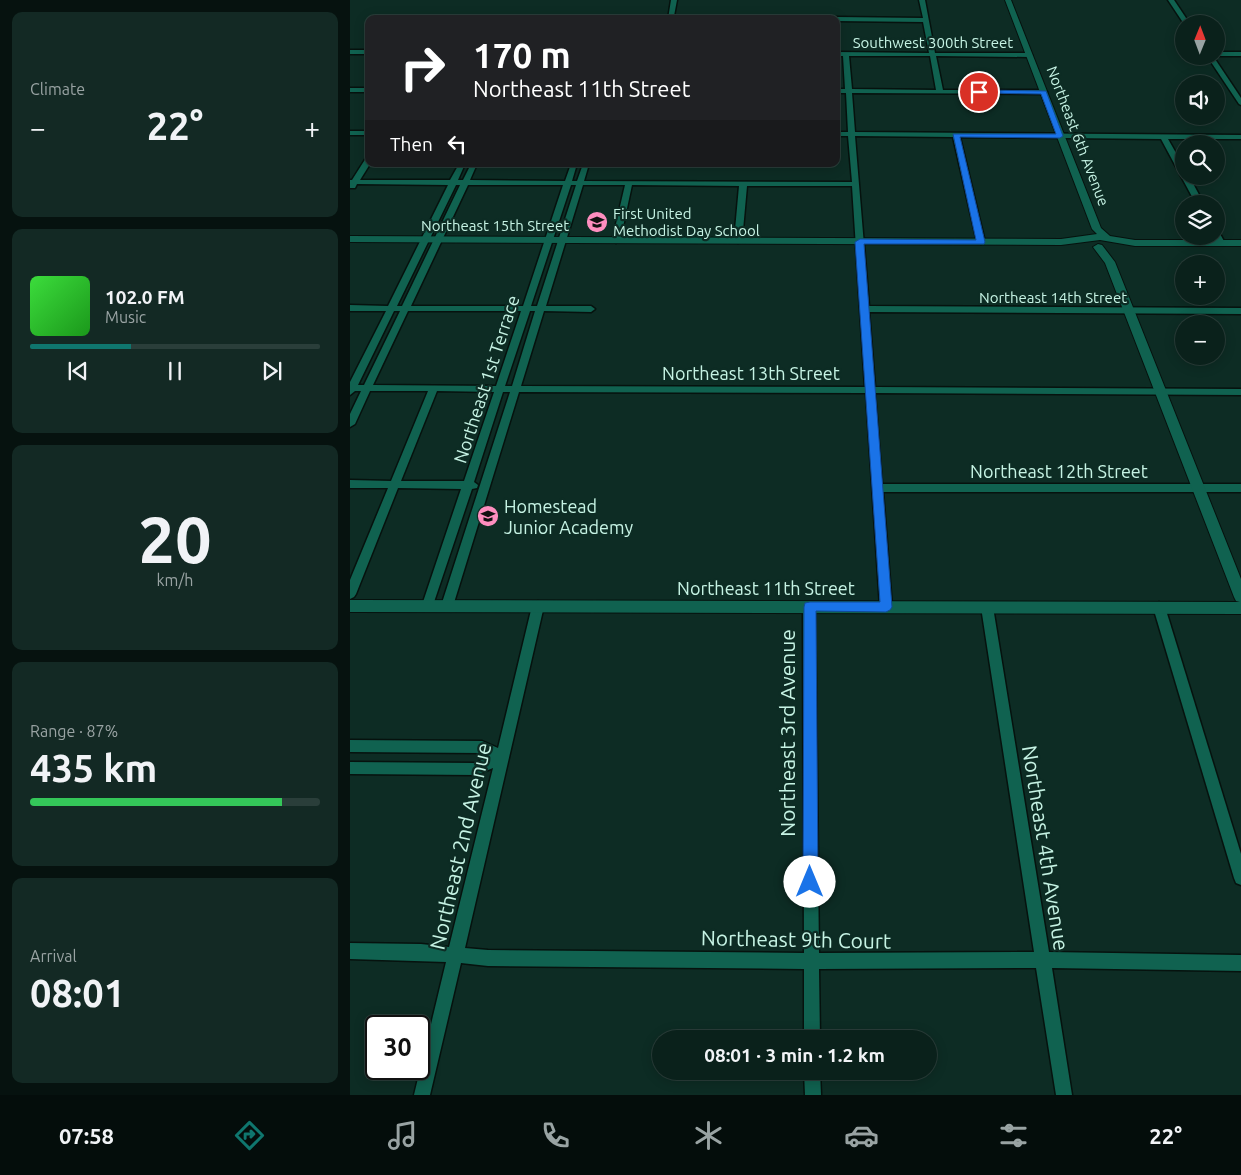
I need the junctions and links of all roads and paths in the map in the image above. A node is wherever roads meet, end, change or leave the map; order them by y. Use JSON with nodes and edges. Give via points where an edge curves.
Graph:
{"nodes":[{"id":1,"x":674,"y":0,"type":"edge"},
{"id":2,"x":922,"y":0,"type":"edge"},
{"id":3,"x":1008,"y":0,"type":"edge"},
{"id":4,"x":1171,"y":0,"type":"edge"},
{"id":5,"x":672,"y":15,"type":"edge"},
{"id":6,"x":1181,"y":15,"type":"edge"},
{"id":7,"x":840,"y":19,"type":"edge"},
{"id":8,"x":926,"y":20,"type":"junction"},
{"id":9,"x":350,"y":52,"type":"edge"},
{"id":10,"x":365,"y":52,"type":"edge"},
{"id":11,"x":840,"y":54,"type":"edge"},
{"id":12,"x":846,"y":54,"type":"junction"},
{"id":13,"x":933,"y":54,"type":"junction"},
{"id":14,"x":1225,"y":54,"type":"edge"},
{"id":15,"x":1241,"y":54,"type":"edge"},
{"id":16,"x":1029,"y":55,"type":"junction"},
{"id":17,"x":1216,"y":65,"type":"edge"},
{"id":18,"x":1228,"y":84,"type":"junction"},
{"id":19,"x":1236,"y":84,"type":"dead end"},
{"id":20,"x":350,"y":90,"type":"edge"},
{"id":21,"x":365,"y":90,"type":"edge"},
{"id":22,"x":840,"y":91,"type":"edge"},
{"id":23,"x":848,"y":91,"type":"junction"},
{"id":24,"x":940,"y":92,"type":"junction"},
{"id":25,"x":1044,"y":92,"type":"junction"},
{"id":26,"x":1241,"y":102,"type":"edge"},
{"id":27,"x":350,"y":133,"type":"edge"},
{"id":28,"x":365,"y":133,"type":"edge"},
{"id":29,"x":840,"y":134,"type":"edge"},
{"id":30,"x":852,"y":134,"type":"junction"},
{"id":31,"x":956,"y":135,"type":"junction"},
{"id":32,"x":1060,"y":136,"type":"junction"},
{"id":33,"x":1164,"y":137,"type":"junction"},
{"id":34,"x":1241,"y":137,"type":"edge"},
{"id":35,"x":1175,"y":158,"type":"edge"},
{"id":36,"x":365,"y":165,"type":"edge"},
{"id":37,"x":461,"y":167,"type":"edge"},
{"id":38,"x":472,"y":167,"type":"edge"},
{"id":39,"x":573,"y":167,"type":"edge"},
{"id":40,"x":585,"y":167,"type":"edge"},
{"id":41,"x":352,"y":182,"type":"edge"},
{"id":42,"x":454,"y":182,"type":"junction"},
{"id":43,"x":465,"y":182,"type":"junction"},
{"id":44,"x":568,"y":183,"type":"junction"},
{"id":45,"x":580,"y":183,"type":"junction"},
{"id":46,"x":629,"y":183,"type":"junction"},
{"id":47,"x":743,"y":183,"type":"junction"},
{"id":48,"x":855,"y":184,"type":"junction"},
{"id":49,"x":350,"y":190,"type":"edge"},
{"id":50,"x":1225,"y":239,"type":"edge"},
{"id":51,"x":350,"y":240,"type":"edge"},
{"id":52,"x":425,"y":240,"type":"junction"},
{"id":53,"x":438,"y":240,"type":"junction"},
{"id":54,"x":549,"y":240,"type":"junction"},
{"id":55,"x":562,"y":240,"type":"junction"},
{"id":56,"x":1096,"y":240,"type":"junction"},
{"id":57,"x":616,"y":241,"type":"junction"},
{"id":58,"x":738,"y":241,"type":"junction"},
{"id":59,"x":1175,"y":241,"type":"edge"},
{"id":60,"x":860,"y":242,"type":"junction"},
{"id":61,"x":981,"y":242,"type":"junction"},
{"id":62,"x":1110,"y":243,"type":"junction"},
{"id":63,"x":1241,"y":243,"type":"edge"},
{"id":64,"x":1110,"y":262,"type":"junction"},
{"id":65,"x":350,"y":308,"type":"edge"},
{"id":66,"x":391,"y":308,"type":"junction"},
{"id":67,"x":405,"y":308,"type":"junction"},
{"id":68,"x":526,"y":309,"type":"junction"},
{"id":69,"x":540,"y":309,"type":"junction"},
{"id":70,"x":591,"y":309,"type":"dead end"},
{"id":71,"x":864,"y":309,"type":"junction"},
{"id":72,"x":1129,"y":311,"type":"junction"},
{"id":73,"x":1241,"y":311,"type":"edge"},
{"id":74,"x":367,"y":388,"type":"junction"},
{"id":75,"x":434,"y":388,"type":"junction"},
{"id":76,"x":500,"y":388,"type":"junction"},
{"id":77,"x":514,"y":388,"type":"junction"},
{"id":78,"x":351,"y":389,"type":"edge"},
{"id":79,"x":871,"y":390,"type":"junction"},
{"id":80,"x":1161,"y":391,"type":"junction"},
{"id":81,"x":1241,"y":392,"type":"edge"},
{"id":82,"x":350,"y":424,"type":"edge"},
{"id":83,"x":350,"y":484,"type":"edge"},
{"id":84,"x":394,"y":485,"type":"junction"},
{"id":85,"x":468,"y":485,"type":"junction"},
{"id":86,"x":484,"y":485,"type":"junction"},
{"id":87,"x":876,"y":488,"type":"junction"},
{"id":88,"x":1199,"y":488,"type":"junction"},
{"id":89,"x":1241,"y":488,"type":"edge"},
{"id":90,"x":350,"y":594,"type":"edge"},
{"id":91,"x":1241,"y":597,"type":"edge"},
{"id":92,"x":350,"y":606,"type":"edge"},
{"id":93,"x":428,"y":606,"type":"junction"},
{"id":94,"x":447,"y":606,"type":"junction"},
{"id":95,"x":538,"y":606,"type":"junction"},
{"id":96,"x":987,"y":606,"type":"junction"},
{"id":97,"x":810,"y":607,"type":"junction"},
{"id":98,"x":886,"y":607,"type":"junction"},
{"id":99,"x":1159,"y":607,"type":"junction"},
{"id":100,"x":1241,"y":608,"type":"edge"},
{"id":101,"x":350,"y":746,"type":"edge"},
{"id":102,"x":503,"y":757,"type":"junction"},
{"id":103,"x":350,"y":768,"type":"edge"},
{"id":104,"x":1241,"y":878,"type":"edge"},
{"id":105,"x":350,"y":951,"type":"edge"},
{"id":106,"x":456,"y":956,"type":"junction"},
{"id":107,"x":811,"y":960,"type":"junction"},
{"id":108,"x":1042,"y":960,"type":"junction"},
{"id":109,"x":1241,"y":963,"type":"edge"},
{"id":110,"x":812,"y":1030,"type":"edge"},
{"id":111,"x":812,"y":1080,"type":"edge"},
{"id":112,"x":422,"y":1095,"type":"edge"},
{"id":113,"x":812,"y":1095,"type":"edge"},
{"id":114,"x":1064,"y":1095,"type":"edge"}],
"edges":[{"from":1,"to":5,"type":"street"},
{"from":2,"to":8,"type":"street"},
{"from":3,"to":16,"type":"street","name":"Northeast 6th Avenue"},
{"from":4,"to":6,"type":"street"},
{"from":7,"to":8,"type":"street"},
{"from":8,"to":13,"type":"street"},
{"from":9,"to":10,"type":"street"},
{"from":11,"to":12,"type":"street","name":"Southwest 300th Street"},
{"from":12,"to":13,"type":"street","name":"Southwest 300th Street"},
{"from":12,"to":23,"type":"street"},
{"from":13,"to":16,"type":"street","name":"Southwest 300th Street"},
{"from":13,"to":24,"type":"street"},
{"from":14,"to":15,"type":"street"},
{"from":16,"to":25,"type":"street","name":"Northeast 6th Avenue"},
{"from":17,"to":18,"type":"street"},
{"from":18,"to":19,"type":"street"},
{"from":18,"to":26,"type":"street"},
{"from":20,"to":21,"type":"street"},
{"from":22,"to":23,"type":"street"},
{"from":23,"to":24,"type":"street"},
{"from":23,"to":30,"type":"street"},
{"from":24,"to":25,"type":"street"},
{"from":25,"to":32,"type":"street","name":"Northeast 6th Avenue"},
{"from":27,"to":28,"type":"street"},
{"from":29,"to":30,"type":"street"},
{"from":30,"to":31,"type":"street"},
{"from":30,"to":48,"type":"street"},
{"from":31,"to":32,"type":"street"},
{"from":31,"to":61,"type":"street"},
{"from":32,"to":33,"type":"street"},
{"from":32,"to":56,"type":"street","name":"Northeast 6th Avenue"},
{"from":33,"to":34,"type":"street"},
{"from":33,"to":35,"type":"street"},
{"from":36,"to":41,"type":"street"},
{"from":37,"to":42,"type":"street"},
{"from":38,"to":43,"type":"street"},
{"from":39,"to":44,"type":"street","name":"Northeast 1st Terrace"},
{"from":40,"to":45,"type":"street","name":"Northeast 1st Terrace"},
{"from":41,"to":42,"type":"street"},
{"from":41,"to":49,"type":"street"},
{"from":42,"to":43,"type":"street"},
{"from":42,"to":52,"type":"street"},
{"from":43,"to":44,"type":"street"},
{"from":43,"to":53,"type":"street"},
{"from":44,"to":45,"type":"street"},
{"from":44,"to":54,"type":"street","name":"Northeast 1st Terrace"},
{"from":45,"to":46,"type":"street"},
{"from":45,"to":55,"type":"street","name":"Northeast 1st Terrace"},
{"from":46,"to":47,"type":"street"},
{"from":46,"to":57,"type":"street"},
{"from":47,"to":48,"type":"street"},
{"from":47,"to":58,"type":"street"},
{"from":48,"to":60,"type":"street"},
{"from":50,"to":63,"type":"street"},
{"from":51,"to":52,"type":"street","name":"Northeast 15th Street"},
{"from":52,"to":53,"type":"street","name":"Northeast 15th Street"},
{"from":52,"to":66,"type":"street"},
{"from":53,"to":54,"type":"street","name":"Northeast 15th Street"},
{"from":53,"to":67,"type":"street"},
{"from":54,"to":55,"type":"street","name":"Northeast 15th Street"},
{"from":54,"to":68,"type":"street","name":"Northeast 1st Terrace"},
{"from":55,"to":57,"type":"street","name":"Northeast 15th Street"},
{"from":55,"to":69,"type":"street","name":"Northeast 1st Terrace"},
{"from":56,"to":61,"type":"street","name":"Northeast 15th Street"},
{"from":56,"to":62,"type":"street","name":"Northeast 15th Street"},
{"from":56,"to":62,"type":"street","name":"Northeast 6th Avenue"},
{"from":56,"to":64,"type":"street","name":"Northeast 6th Avenue"},
{"from":57,"to":58,"type":"street","name":"Northeast 15th Street"},
{"from":58,"to":60,"type":"street","name":"Northeast 15th Street"},
{"from":59,"to":62,"type":"street"},
{"from":60,"to":61,"type":"street","name":"Northeast 15th Street"},
{"from":60,"to":71,"type":"street"},
{"from":62,"to":64,"type":"street","name":"Northeast 6th Avenue"},
{"from":64,"to":72,"type":"street","name":"Northeast 6th Avenue"},
{"from":65,"to":66,"type":"street"},
{"from":66,"to":67,"type":"street"},
{"from":66,"to":78,"type":"street"},
{"from":67,"to":68,"type":"street"},
{"from":67,"to":74,"type":"street"},
{"from":68,"to":69,"type":"street"},
{"from":68,"to":76,"type":"street","name":"Northeast 1st Terrace"},
{"from":69,"to":70,"type":"street"},
{"from":69,"to":77,"type":"street","name":"Northeast 1st Terrace"},
{"from":71,"to":72,"type":"street","name":"Northeast 14th Street"},
{"from":71,"to":79,"type":"street"},
{"from":72,"to":73,"type":"street","name":"Northeast 14th Street"},
{"from":72,"to":80,"type":"street","name":"Northeast 6th Avenue"},
{"from":74,"to":75,"type":"street","name":"Northeast 13th Street"},
{"from":74,"to":78,"type":"street","name":"Northeast 13th Street"},
{"from":74,"to":82,"type":"street"},
{"from":75,"to":76,"type":"street","name":"Northeast 13th Street"},
{"from":75,"to":84,"type":"street"},
{"from":76,"to":77,"type":"street","name":"Northeast 13th Street"},
{"from":76,"to":85,"type":"street","name":"Northeast 1st Terrace"},
{"from":77,"to":79,"type":"street","name":"Northeast 13th Street"},
{"from":77,"to":86,"type":"street","name":"Northeast 1st Terrace"},
{"from":79,"to":80,"type":"street","name":"Northeast 13th Street"},
{"from":79,"to":87,"type":"street"},
{"from":80,"to":81,"type":"street","name":"Northeast 13th Street"},
{"from":80,"to":88,"type":"street","name":"Northeast 6th Avenue"},
{"from":83,"to":84,"type":"street"},
{"from":84,"to":85,"type":"street"},
{"from":84,"to":90,"type":"street"},
{"from":85,"to":86,"type":"street"},
{"from":85,"to":93,"type":"street","name":"Northeast 1st Terrace"},
{"from":86,"to":94,"type":"street","name":"Northeast 1st Terrace"},
{"from":87,"to":88,"type":"street","name":"Northeast 12th Street"},
{"from":87,"to":98,"type":"street"},
{"from":88,"to":89,"type":"street","name":"Northeast 12th Street"},
{"from":88,"to":91,"type":"street","name":"Northeast 6th Avenue"},
{"from":92,"to":93,"type":"street","name":"Northeast 11th Street"},
{"from":93,"to":94,"type":"street","name":"Northeast 11th Street"},
{"from":94,"to":95,"type":"street","name":"Northeast 11th Street"},
{"from":95,"to":97,"type":"street","name":"Northeast 11th Street"},
{"from":95,"to":102,"type":"street","name":"Northeast 2nd Avenue"},
{"from":96,"to":98,"type":"street","name":"Northeast 11th Street"},
{"from":96,"to":99,"type":"street","name":"Northeast 11th Street"},
{"from":96,"to":108,"type":"street","name":"Northeast 4th Avenue"},
{"from":97,"to":98,"type":"street","name":"Northeast 11th Street"},
{"from":97,"to":107,"type":"street","name":"Northeast 3rd Avenue"},
{"from":99,"to":100,"type":"street","name":"Northeast 11th Street"},
{"from":99,"to":104,"type":"street"},
{"from":101,"to":102,"type":"street","via":[[482,747]]},
{"from":102,"to":103,"type":"street","via":[[476,769]]},
{"from":102,"to":106,"type":"street","name":"Northeast 2nd Avenue"},
{"from":105,"to":106,"type":"street","name":"Northeast 9th Court"},
{"from":106,"to":107,"type":"street","name":"Northeast 9th Court"},
{"from":106,"to":112,"type":"street","name":"Northeast 2nd Avenue"},
{"from":107,"to":108,"type":"street","name":"Northeast 9th Court"},
{"from":107,"to":110,"type":"street","name":"Northeast 3rd Avenue"},
{"from":108,"to":109,"type":"street","name":"Northeast 9th Court"},
{"from":108,"to":114,"type":"street","name":"Northeast 4th Avenue"},
{"from":111,"to":113,"type":"street"}]}
